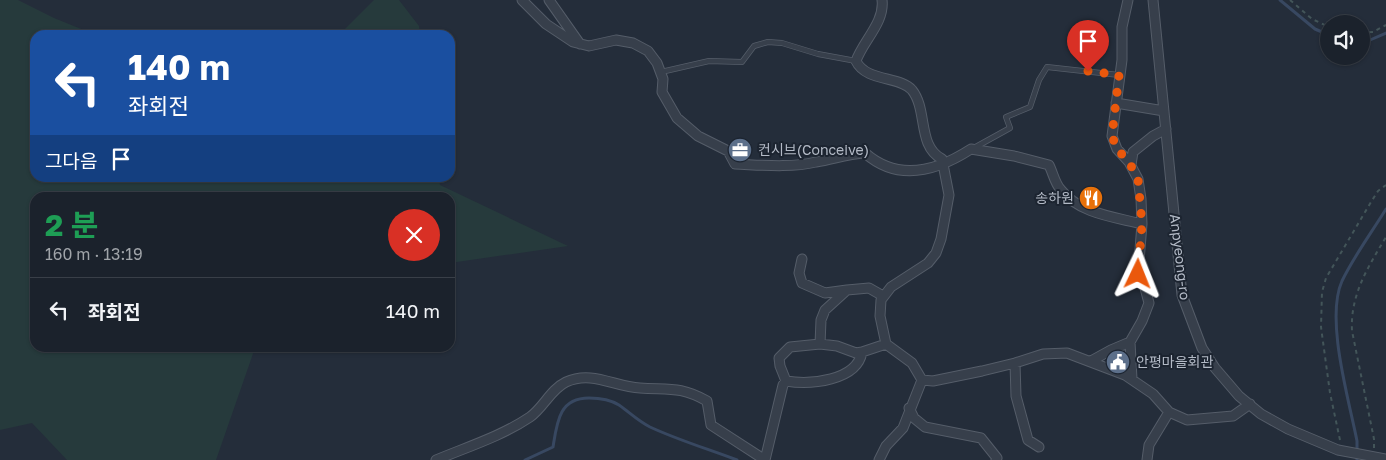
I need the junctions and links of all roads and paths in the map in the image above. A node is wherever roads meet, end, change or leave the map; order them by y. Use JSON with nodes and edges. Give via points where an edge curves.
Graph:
{"nodes":[{"id":1,"x":522,"y":0,"type":"edge"},
{"id":2,"x":549,"y":0,"type":"edge"},
{"id":3,"x":882,"y":0,"type":"edge"},
{"id":4,"x":1128,"y":0,"type":"edge"},
{"id":5,"x":1152,"y":0,"type":"edge"},
{"id":6,"x":1290,"y":0,"type":"edge"},
{"id":7,"x":1320,"y":23,"type":"edge"},
{"id":8,"x":1386,"y":25,"type":"edge"},
{"id":9,"x":1370,"y":32,"type":"edge"},
{"id":10,"x":580,"y":44,"type":"junction"},
{"id":11,"x":856,"y":61,"type":"junction"},
{"id":12,"x":661,"y":72,"type":"junction"},
{"id":13,"x":1119,"y":75,"type":"junction"},
{"id":14,"x":1116,"y":103,"type":"junction"},
{"id":15,"x":1164,"y":111,"type":"junction"},
{"id":16,"x":1166,"y":129,"type":"junction"},
{"id":17,"x":971,"y":149,"type":"junction"},
{"id":18,"x":943,"y":164,"type":"junction"},
{"id":19,"x":1131,"y":165,"type":"junction"},
{"id":20,"x":1386,"y":185,"type":"edge"},
{"id":21,"x":1142,"y":224,"type":"junction"},
{"id":22,"x":1386,"y":237,"type":"edge"},
{"id":23,"x":802,"y":259,"type":"dead end"},
{"id":24,"x":847,"y":290,"type":"junction"},
{"id":25,"x":883,"y":296,"type":"junction"},
{"id":26,"x":1130,"y":342,"type":"junction"},
{"id":27,"x":820,"y":344,"type":"junction"},
{"id":28,"x":886,"y":344,"type":"junction"},
{"id":29,"x":862,"y":352,"type":"junction"},
{"id":30,"x":1091,"y":361,"type":"junction"},
{"id":31,"x":1015,"y":363,"type":"junction"},
{"id":32,"x":1132,"y":379,"type":"junction"},
{"id":33,"x":922,"y":380,"type":"junction"},
{"id":34,"x":786,"y":381,"type":"junction"},
{"id":35,"x":1250,"y":404,"type":"junction"},
{"id":36,"x":909,"y":408,"type":"junction"},
{"id":37,"x":1168,"y":412,"type":"junction"},
{"id":38,"x":1039,"y":447,"type":"dead end"},
{"id":39,"x":1341,"y":450,"type":"junction"},
{"id":40,"x":1372,"y":457,"type":"junction"},
{"id":41,"x":436,"y":460,"type":"edge"},
{"id":42,"x":765,"y":460,"type":"edge"},
{"id":43,"x":879,"y":460,"type":"edge"},
{"id":44,"x":996,"y":460,"type":"edge"},
{"id":45,"x":1147,"y":460,"type":"edge"},
{"id":46,"x":1386,"y":460,"type":"edge"}],
"edges":[{"from":1,"to":10,"type":"street","via":[[546,24]]},
{"from":2,"to":10,"type":"street"},
{"from":3,"to":11,"type":"street","via":[[879,18],[860,48]]},
{"from":4,"to":13,"type":"street","via":[[1122,27]]},
{"from":5,"to":15,"type":"street","name":"Anpyeong-ro"},
{"from":6,"to":7,"type":"path"},
{"from":8,"to":9,"type":"path"},
{"from":10,"to":12,"type":"street","via":[[588,46],[616,40],[633,43],[648,51],[658,62]]},
{"from":11,"to":12,"type":"lane","via":[[768,42],[754,46],[742,62],[709,61]]},
{"from":11,"to":18,"type":"street","via":[[864,71],[911,88],[917,98],[925,136]]},
{"from":12,"to":18,"type":"street","via":[[662,92],[677,118],[698,136],[728,151],[735,164],[815,163],[844,154],[865,153],[893,170],[920,170]]},
{"from":13,"to":14,"type":"street"},
{"from":13,"to":17,"type":"lane","via":[[1047,67],[1030,107],[1006,118],[1010,128]]},
{"from":14,"to":15,"type":"street"},
{"from":14,"to":19,"type":"street","via":[[1112,136],[1117,149]]},
{"from":15,"to":16,"type":"street","name":"Anpyeong-ro"},
{"from":16,"to":19,"type":"street","via":[[1133,152]]},
{"from":16,"to":35,"type":"street","name":"Anpyeong-ro","via":[[1182,295],[1202,348],[1239,396]]},
{"from":17,"to":18,"type":"street"},
{"from":17,"to":21,"type":"street","via":[[1049,165],[1060,189],[1071,200],[1093,212]]},
{"from":18,"to":25,"type":"street","via":[[949,195],[936,253],[928,263],[890,287]]},
{"from":19,"to":21,"type":"street","via":[[1138,179]]},
{"from":20,"to":39,"type":"path","via":[[1371,202],[1326,278],[1322,292],[1321,327]]},
{"from":21,"to":26,"type":"street","via":[[1138,274],[1149,303]]},
{"from":22,"to":40,"type":"path","via":[[1358,288],[1351,318],[1374,439]]},
{"from":23,"to":24,"type":"street","via":[[799,273],[802,283],[826,293]]},
{"from":24,"to":25,"type":"street","via":[[869,288]]},
{"from":24,"to":27,"type":"street","via":[[825,310],[821,320]]},
{"from":25,"to":28,"type":"street","via":[[880,316]]},
{"from":26,"to":30,"type":"street"},
{"from":26,"to":32,"type":"street"},
{"from":27,"to":29,"type":"street"},
{"from":27,"to":34,"type":"street","via":[[790,347],[779,358]]},
{"from":28,"to":29,"type":"street"},
{"from":28,"to":33,"type":"street","via":[[912,363]]},
{"from":29,"to":34,"type":"street","via":[[861,360],[853,369],[836,378]]},
{"from":30,"to":31,"type":"street","via":[[1056,352]]},
{"from":30,"to":32,"type":"street"},
{"from":31,"to":33,"type":"street","via":[[933,381]]},
{"from":31,"to":38,"type":"street","via":[[1016,396],[1028,440]]},
{"from":32,"to":37,"type":"street","via":[[1153,394]]},
{"from":33,"to":36,"type":"street"},
{"from":34,"to":42,"type":"street"},
{"from":35,"to":37,"type":"street","via":[[1233,416],[1200,420],[1187,420]]},
{"from":35,"to":39,"type":"street","name":"Anpyeong-ro","via":[[1288,429]]},
{"from":36,"to":43,"type":"street","via":[[903,428],[886,446]]},
{"from":36,"to":44,"type":"street","via":[[914,418],[925,427],[982,438],[992,449]]},
{"from":37,"to":45,"type":"street","via":[[1149,445]]},
{"from":39,"to":40,"type":"street","name":"Anpyeong-ro"},
{"from":40,"to":46,"type":"street","name":"Anpyeong-ro"},
{"from":41,"to":42,"type":"street","via":[[520,424],[565,382],[590,376],[639,388],[691,392],[707,401],[711,426]]}]}
